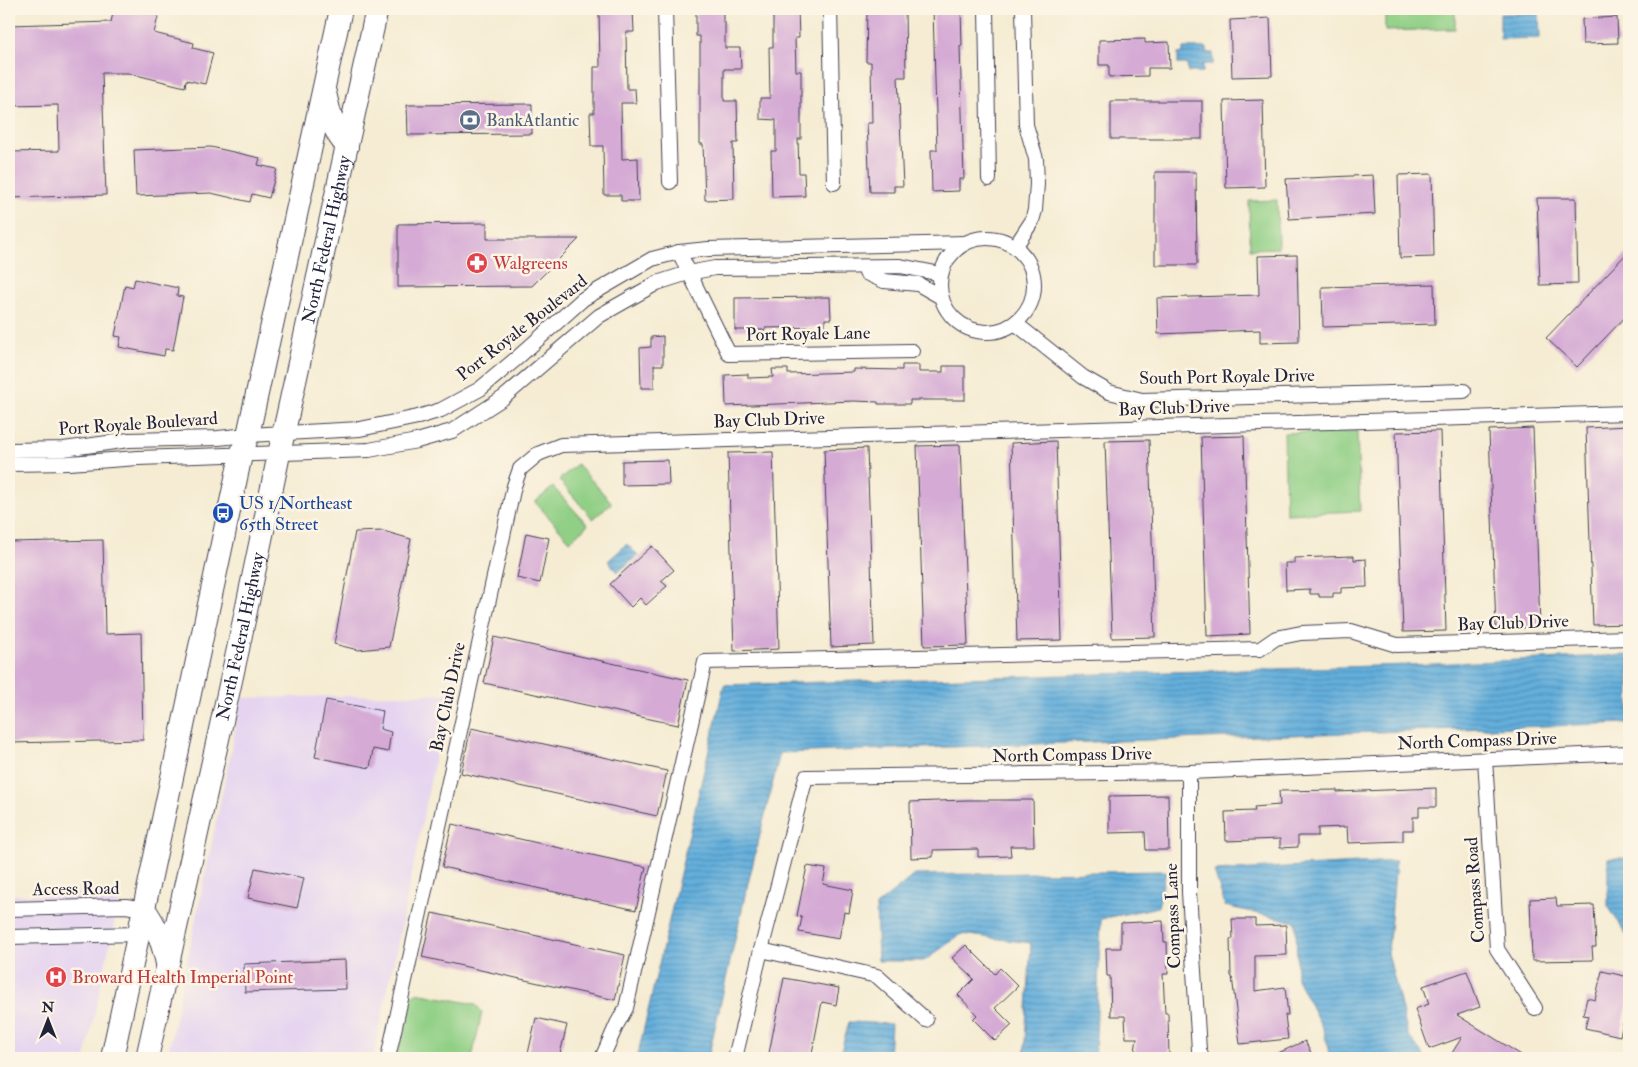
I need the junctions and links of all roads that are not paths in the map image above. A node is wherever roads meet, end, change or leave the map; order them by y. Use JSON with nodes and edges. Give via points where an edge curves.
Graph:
{"nodes":[{"id":1,"x":341,"y":9,"type":"edge"},
{"id":2,"x":377,"y":9,"type":"edge"},
{"id":3,"x":665,"y":9,"type":"edge"},
{"id":4,"x":830,"y":9,"type":"edge"},
{"id":5,"x":986,"y":9,"type":"edge"},
{"id":6,"x":1023,"y":9,"type":"edge"},
{"id":7,"x":324,"y":87,"type":"junction"},
{"id":8,"x":347,"y":146,"type":"junction"},
{"id":9,"x":311,"y":147,"type":"junction"},
{"id":10,"x":989,"y":179,"type":"dead end"},
{"id":11,"x":670,"y":182,"type":"dead end"},
{"id":12,"x":834,"y":183,"type":"dead end"},
{"id":13,"x":333,"y":208,"type":"junction"},
{"id":14,"x":966,"y":243,"type":"junction"},
{"id":15,"x":890,"y":244,"type":"junction"},
{"id":16,"x":1016,"y":248,"type":"junction"},
{"id":17,"x":679,"y":252,"type":"junction"},
{"id":18,"x":891,"y":266,"type":"junction"},
{"id":19,"x":843,"y":268,"type":"junction"},
{"id":20,"x":688,"y":273,"type":"junction"},
{"id":21,"x":940,"y":285,"type":"junction"},
{"id":22,"x":1015,"y":323,"type":"junction"},
{"id":23,"x":912,"y":351,"type":"dead end"},
{"id":24,"x":1464,"y":390,"type":"dead end"},
{"id":25,"x":1629,"y":414,"type":"edge"},
{"id":26,"x":282,"y":443,"type":"junction"},
{"id":27,"x":244,"y":445,"type":"junction"},
{"id":28,"x":9,"y":450,"type":"edge"},
{"id":29,"x":9,"y":464,"type":"edge"},
{"id":30,"x":1629,"y":638,"type":"edge"},
{"id":31,"x":1629,"y":753,"type":"edge"},
{"id":32,"x":1485,"y":759,"type":"junction"},
{"id":33,"x":1189,"y":772,"type":"junction"},
{"id":34,"x":150,"y":883,"type":"junction"},
{"id":35,"x":9,"y":909,"type":"edge"},
{"id":36,"x":144,"y":909,"type":"junction"},
{"id":37,"x":176,"y":927,"type":"junction"},
{"id":38,"x":139,"y":934,"type":"junction"},
{"id":39,"x":9,"y":937,"type":"edge"},
{"id":40,"x":761,"y":950,"type":"junction"},
{"id":41,"x":168,"y":966,"type":"junction"},
{"id":42,"x":1535,"y":1008,"type":"dead end"},
{"id":43,"x":926,"y":1020,"type":"dead end"},
{"id":44,"x":112,"y":1058,"type":"edge"},
{"id":45,"x":147,"y":1058,"type":"edge"},
{"id":46,"x":388,"y":1058,"type":"edge"},
{"id":47,"x":602,"y":1058,"type":"edge"},
{"id":48,"x":735,"y":1058,"type":"edge"},
{"id":49,"x":1202,"y":1058,"type":"edge"}],
"edges":[{"from":1,"to":7,"type":"main road","name":"North Federal Highway"},
{"from":2,"to":8,"type":"main road","name":"North Federal Highway"},
{"from":3,"to":11,"type":"street"},
{"from":4,"to":12,"type":"street"},
{"from":5,"to":10,"type":"street"},
{"from":6,"to":16,"type":"street","via":[[1026,125],[1036,160],[1038,184],[1032,221]]},
{"from":7,"to":8,"type":"main road","via":[[332,125]]},
{"from":7,"to":9,"type":"main road","name":"North Federal Highway"},
{"from":8,"to":13,"type":"main road","name":"North Federal Highway"},
{"from":9,"to":13,"type":"main road","via":[[327,173]]},
{"from":9,"to":27,"type":"main road","name":"North Federal Highway"},
{"from":13,"to":26,"type":"main road","name":"North Federal Highway"},
{"from":14,"to":15,"type":"street","name":"Port Royale Boulevard"},
{"from":14,"to":16,"type":"street","via":[[994,238]]},
{"from":14,"to":21,"type":"street","via":[[951,254]]},
{"from":15,"to":17,"type":"street","name":"Port Royale Boulevard"},
{"from":15,"to":18,"type":"street"},
{"from":16,"to":22,"type":"street","via":[[1029,264],[1034,285],[1029,306]]},
{"from":17,"to":20,"type":"street","name":"Port Royale Lane"},
{"from":17,"to":26,"type":"street","name":"Port Royale Boulevard","via":[[652,259],[583,299],[480,389],[441,410]]},
{"from":18,"to":19,"type":"street","name":"Port Royale Boulevard"},
{"from":18,"to":21,"type":"street","name":"Port Royale Boulevard","via":[[900,266]]},
{"from":19,"to":20,"type":"street","name":"Port Royale Boulevard","via":[[715,268]]},
{"from":19,"to":21,"type":"street","name":"Port Royale Boulevard","via":[[866,273],[911,274]]},
{"from":20,"to":23,"type":"street","name":"Port Royale Lane","via":[[729,354]]},
{"from":20,"to":26,"type":"street","name":"Port Royale Boulevard","via":[[657,283],[599,316],[503,398],[452,431],[370,450]]},
{"from":21,"to":22,"type":"street","via":[[944,304],[952,317],[965,327],[975,331],[996,331]]},
{"from":22,"to":24,"type":"street","name":"South Port Royale Drive","via":[[1089,380],[1109,392],[1142,400]]},
{"from":25,"to":46,"type":"street","name":"Bay Club Drive","via":[[561,445],[538,454],[520,469],[514,486]]},
{"from":26,"to":27,"type":"street","name":"Port Royale Boulevard"},
{"from":26,"to":27,"type":"street"},
{"from":26,"to":37,"type":"main road","name":"North Federal Highway"},
{"from":27,"to":28,"type":"street","name":"Port Royale Boulevard","via":[[218,438],[130,440],[64,449]]},
{"from":27,"to":29,"type":"street","via":[[138,458]]},
{"from":27,"to":34,"type":"main road","name":"North Federal Highway"},
{"from":30,"to":47,"type":"street","name":"Bay Club Drive","via":[[1397,645],[1351,631],[1293,634],[1276,638],[1260,649],[705,662],[626,1008]]},
{"from":31,"to":32,"type":"street","name":"North Compass Drive"},
{"from":32,"to":33,"type":"street","name":"North Compass Drive"},
{"from":32,"to":42,"type":"street","name":"Compass Road","via":[[1497,949]]},
{"from":33,"to":40,"type":"street","name":"North Compass Drive","via":[[806,777]]},
{"from":33,"to":49,"type":"street","name":"Compass Lane","via":[[1189,892]]},
{"from":34,"to":36,"type":"main road","name":"North Federal Highway"},
{"from":34,"to":37,"type":"main road","via":[[158,914]]},
{"from":35,"to":36,"type":"street","name":"Access Road","via":[[126,906]]},
{"from":36,"to":38,"type":"main road","name":"North Federal Highway"},
{"from":36,"to":41,"type":"main road","via":[[154,921]]},
{"from":37,"to":41,"type":"main road","name":"North Federal Highway"},
{"from":38,"to":39,"type":"street"},
{"from":38,"to":44,"type":"main road","name":"North Federal Highway"},
{"from":40,"to":43,"type":"street","via":[[877,976]]},
{"from":40,"to":48,"type":"street","name":"North Compass Drive"},
{"from":41,"to":45,"type":"main road","name":"North Federal Highway"}]}
